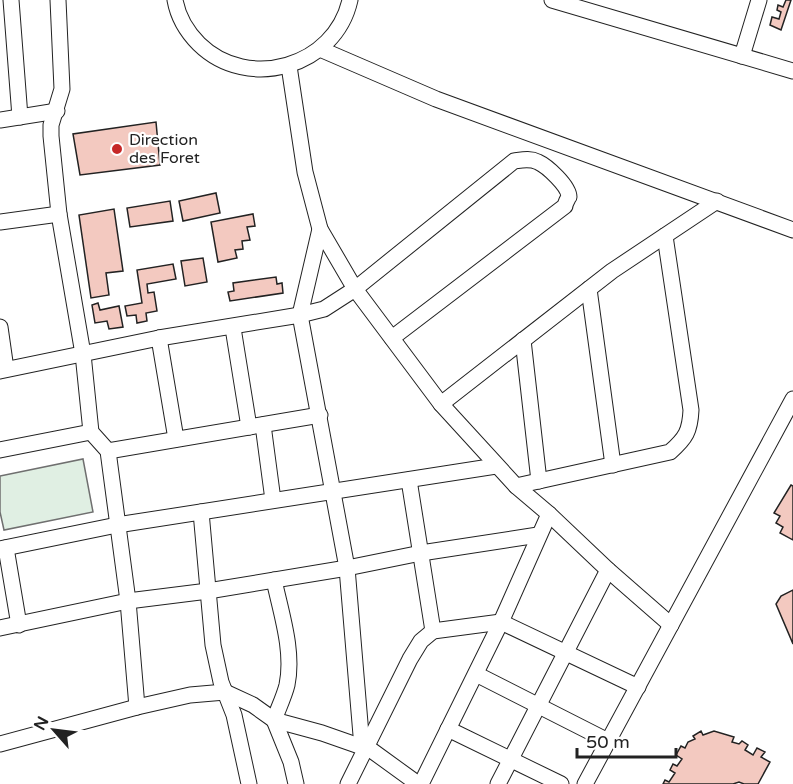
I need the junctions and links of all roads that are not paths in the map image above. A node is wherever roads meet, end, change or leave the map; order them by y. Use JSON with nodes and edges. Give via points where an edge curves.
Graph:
{"nodes":[{"id":1,"x":11,"y":0,"type":"edge"},
{"id":2,"x":58,"y":0,"type":"edge"},
{"id":3,"x":175,"y":0,"type":"edge"},
{"id":4,"x":350,"y":0,"type":"edge"},
{"id":5,"x":552,"y":0,"type":"edge"},
{"id":6,"x":759,"y":0,"type":"edge"},
{"id":7,"x":320,"y":49,"type":"junction"},
{"id":8,"x":742,"y":56,"type":"junction"},
{"id":9,"x":289,"y":66,"type":"junction"},
{"id":10,"x":793,"y":71,"type":"edge"},
{"id":11,"x":57,"y":111,"type":"junction"},
{"id":12,"x":20,"y":117,"type":"junction"},
{"id":13,"x":0,"y":120,"type":"edge"},
{"id":14,"x":717,"y":201,"type":"junction"},
{"id":15,"x":59,"y":214,"type":"junction"},
{"id":16,"x":0,"y":222,"type":"edge"},
{"id":17,"x":320,"y":229,"type":"junction"},
{"id":18,"x":793,"y":230,"type":"edge"},
{"id":19,"x":665,"y":236,"type":"junction"},
{"id":20,"x":355,"y":288,"type":"junction"},
{"id":21,"x":589,"y":289,"type":"junction"},
{"id":22,"x":300,"y":315,"type":"junction"},
{"id":23,"x":0,"y":327,"type":"edge"},
{"id":24,"x":233,"y":328,"type":"junction"},
{"id":25,"x":159,"y":338,"type":"junction"},
{"id":26,"x":392,"y":338,"type":"junction"},
{"id":27,"x":523,"y":340,"type":"junction"},
{"id":28,"x":83,"y":354,"type":"junction"},
{"id":29,"x":3,"y":370,"type":"edge"},
{"id":30,"x":793,"y":399,"type":"edge"},
{"id":31,"x":441,"y":404,"type":"junction"},
{"id":32,"x":320,"y":415,"type":"junction"},
{"id":33,"x":256,"y":426,"type":"junction"},
{"id":34,"x":91,"y":432,"type":"junction"},
{"id":35,"x":176,"y":439,"type":"junction"},
{"id":36,"x":0,"y":450,"type":"edge"},
{"id":37,"x":108,"y":451,"type":"junction"},
{"id":38,"x":613,"y":465,"type":"junction"},
{"id":39,"x":496,"y":466,"type":"junction"},
{"id":40,"x":409,"y":480,"type":"junction"},
{"id":41,"x":539,"y":481,"type":"junction"},
{"id":42,"x":516,"y":486,"type":"junction"},
{"id":43,"x":332,"y":491,"type":"junction"},
{"id":44,"x":273,"y":500,"type":"junction"},
{"id":45,"x":201,"y":512,"type":"junction"},
{"id":46,"x":549,"y":514,"type":"junction"},
{"id":47,"x":117,"y":525,"type":"junction"},
{"id":48,"x":538,"y":535,"type":"junction"},
{"id":49,"x":3,"y":549,"type":"edge"},
{"id":50,"x":421,"y":552,"type":"junction"},
{"id":51,"x":347,"y":568,"type":"junction"},
{"id":52,"x":608,"y":570,"type":"junction"},
{"id":53,"x":274,"y":580,"type":"junction"},
{"id":54,"x":208,"y":591,"type":"junction"},
{"id":55,"x":128,"y":601,"type":"junction"},
{"id":56,"x":501,"y":622,"type":"junction"},
{"id":57,"x":19,"y":624,"type":"junction"},
{"id":58,"x":671,"y":625,"type":"junction"},
{"id":59,"x":0,"y":628,"type":"edge"},
{"id":60,"x":433,"y":631,"type":"junction"},
{"id":61,"x":566,"y":652,"type":"junction"},
{"id":62,"x":476,"y":674,"type":"junction"},
{"id":63,"x":638,"y":687,"type":"junction"},
{"id":64,"x":225,"y":692,"type":"junction"},
{"id":65,"x":538,"y":706,"type":"junction"},
{"id":66,"x":137,"y":707,"type":"junction"},
{"id":67,"x":274,"y":720,"type":"junction"},
{"id":68,"x":448,"y":729,"type":"junction"},
{"id":69,"x":608,"y":741,"type":"junction"},
{"id":70,"x":0,"y":744,"type":"edge"},
{"id":71,"x":364,"y":747,"type":"junction"},
{"id":72,"x":510,"y":760,"type":"junction"},
{"id":73,"x":249,"y":784,"type":"edge"},
{"id":74,"x":296,"y":784,"type":"edge"},
{"id":75,"x":348,"y":784,"type":"edge"},
{"id":76,"x":419,"y":784,"type":"edge"},
{"id":77,"x":498,"y":784,"type":"edge"},
{"id":78,"x":561,"y":784,"type":"edge"},
{"id":79,"x":585,"y":784,"type":"edge"}],
"edges":[{"from":1,"to":12,"type":"street"},
{"from":2,"to":11,"type":"street","via":[[62,89]]},
{"from":3,"to":9,"type":"street","via":[[189,33],[209,53],[234,66],[261,70]]},
{"from":4,"to":7,"type":"street","via":[[336,32]]},
{"from":5,"to":8,"type":"street"},
{"from":6,"to":8,"type":"street"},
{"from":7,"to":9,"type":"street"},
{"from":7,"to":14,"type":"street","via":[[436,99]]},
{"from":8,"to":10,"type":"street"},
{"from":9,"to":17,"type":"street","via":[[305,172]]},
{"from":11,"to":12,"type":"street"},
{"from":11,"to":15,"type":"street","via":[[51,136]]},
{"from":12,"to":13,"type":"street"},
{"from":14,"to":18,"type":"street"},
{"from":14,"to":19,"type":"street"},
{"from":15,"to":16,"type":"street"},
{"from":15,"to":28,"type":"street"},
{"from":17,"to":20,"type":"street"},
{"from":17,"to":22,"type":"street"},
{"from":19,"to":21,"type":"street"},
{"from":19,"to":38,"type":"street","via":[[691,410],[690,427],[670,452]]},
{"from":20,"to":22,"type":"street","via":[[324,309]]},
{"from":20,"to":26,"type":"street"},
{"from":20,"to":26,"type":"street","via":[[514,161],[537,161],[549,168],[567,189],[569,198],[565,206]]},
{"from":21,"to":27,"type":"street"},
{"from":21,"to":38,"type":"street"},
{"from":22,"to":24,"type":"street"},
{"from":22,"to":32,"type":"street"},
{"from":23,"to":29,"type":"street"},
{"from":24,"to":25,"type":"street"},
{"from":24,"to":33,"type":"street"},
{"from":25,"to":28,"type":"street"},
{"from":25,"to":35,"type":"street"},
{"from":26,"to":31,"type":"street"},
{"from":27,"to":31,"type":"street"},
{"from":27,"to":41,"type":"street"},
{"from":28,"to":29,"type":"street"},
{"from":28,"to":34,"type":"street"},
{"from":30,"to":58,"type":"street"},
{"from":31,"to":39,"type":"street"},
{"from":32,"to":33,"type":"street"},
{"from":32,"to":43,"type":"street"},
{"from":33,"to":35,"type":"street"},
{"from":33,"to":44,"type":"street"},
{"from":34,"to":36,"type":"street"},
{"from":34,"to":37,"type":"street"},
{"from":35,"to":37,"type":"street"},
{"from":37,"to":47,"type":"street"},
{"from":38,"to":41,"type":"street"},
{"from":39,"to":40,"type":"street"},
{"from":39,"to":42,"type":"street"},
{"from":40,"to":43,"type":"street"},
{"from":40,"to":50,"type":"street"},
{"from":41,"to":42,"type":"street"},
{"from":42,"to":46,"type":"street"},
{"from":43,"to":44,"type":"street"},
{"from":43,"to":51,"type":"street"},
{"from":44,"to":45,"type":"street"},
{"from":45,"to":47,"type":"street"},
{"from":45,"to":54,"type":"street"},
{"from":46,"to":48,"type":"street"},
{"from":46,"to":52,"type":"street"},
{"from":47,"to":49,"type":"street"},
{"from":47,"to":55,"type":"street"},
{"from":48,"to":50,"type":"street"},
{"from":48,"to":56,"type":"street"},
{"from":49,"to":57,"type":"street"},
{"from":50,"to":51,"type":"street"},
{"from":50,"to":60,"type":"street"},
{"from":51,"to":53,"type":"street"},
{"from":51,"to":71,"type":"street"},
{"from":52,"to":58,"type":"street"},
{"from":52,"to":61,"type":"street"},
{"from":53,"to":54,"type":"street"},
{"from":53,"to":67,"type":"street","via":[[289,667],[287,687]]},
{"from":54,"to":55,"type":"street"},
{"from":54,"to":64,"type":"street","via":[[213,645]]},
{"from":55,"to":57,"type":"street"},
{"from":55,"to":66,"type":"street"},
{"from":56,"to":60,"type":"street"},
{"from":56,"to":61,"type":"street"},
{"from":56,"to":62,"type":"street"},
{"from":57,"to":59,"type":"street"},
{"from":58,"to":63,"type":"street"},
{"from":60,"to":71,"type":"street","via":[[410,659]]},
{"from":61,"to":63,"type":"street"},
{"from":61,"to":65,"type":"street"},
{"from":62,"to":65,"type":"street"},
{"from":62,"to":68,"type":"street"},
{"from":63,"to":69,"type":"street"},
{"from":64,"to":66,"type":"street"},
{"from":64,"to":67,"type":"street"},
{"from":64,"to":73,"type":"street"},
{"from":65,"to":69,"type":"street"},
{"from":65,"to":72,"type":"street"},
{"from":66,"to":70,"type":"street"},
{"from":67,"to":71,"type":"street"},
{"from":67,"to":74,"type":"street"},
{"from":68,"to":72,"type":"street"},
{"from":68,"to":76,"type":"street"},
{"from":69,"to":79,"type":"street"},
{"from":71,"to":75,"type":"street"},
{"from":71,"to":76,"type":"street"},
{"from":72,"to":77,"type":"street"},
{"from":72,"to":78,"type":"street"}]}
